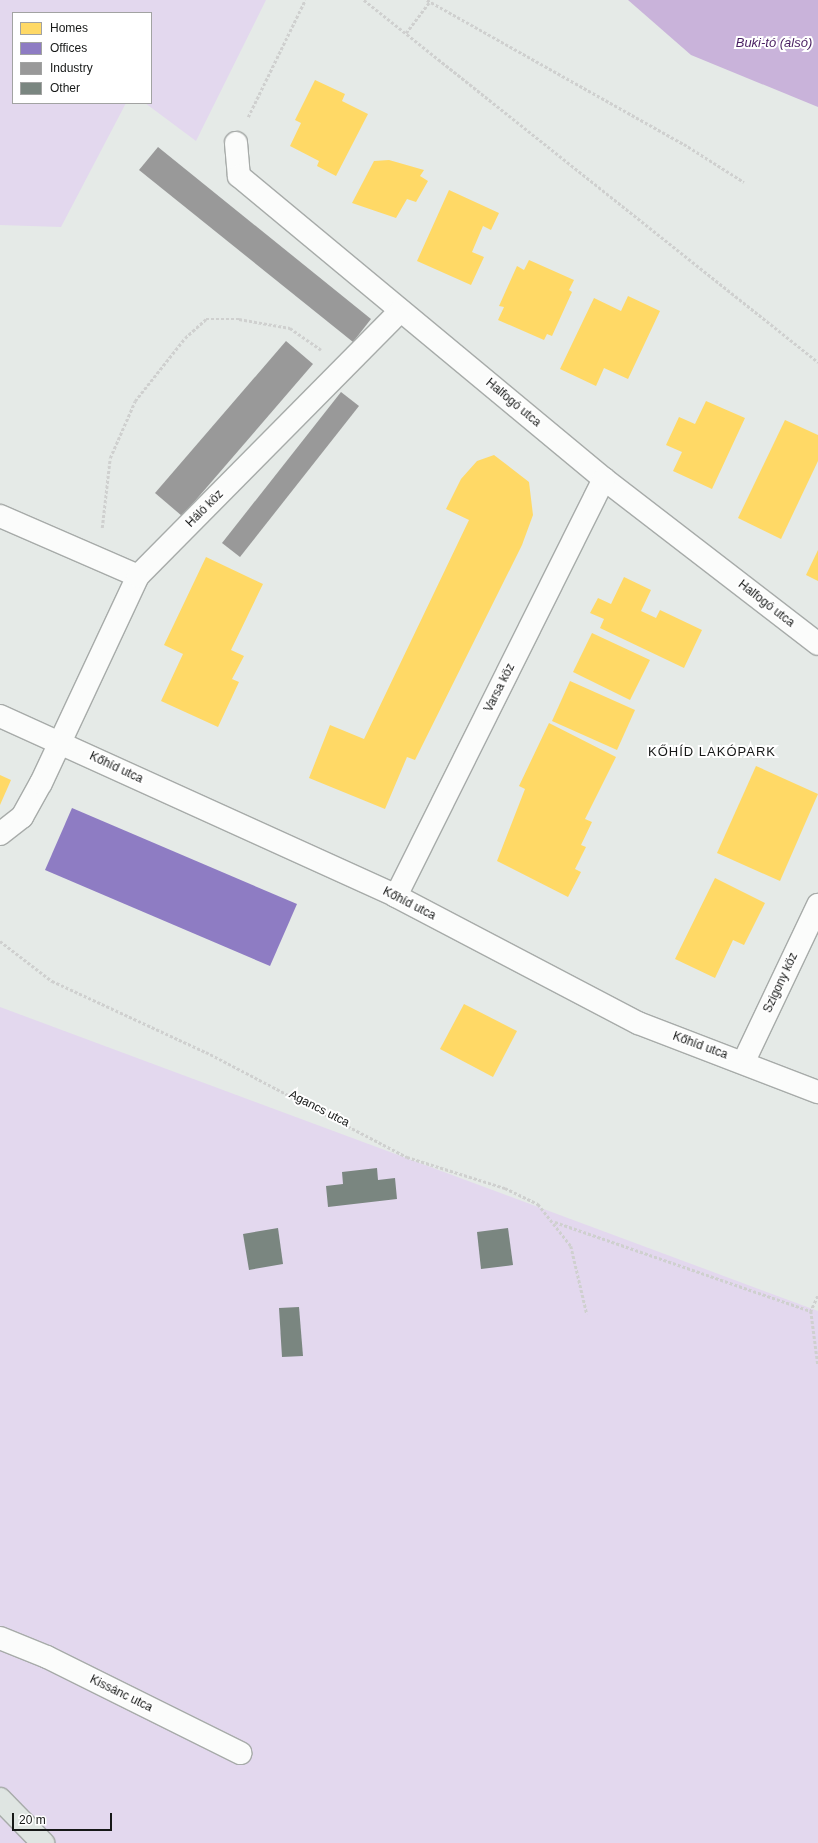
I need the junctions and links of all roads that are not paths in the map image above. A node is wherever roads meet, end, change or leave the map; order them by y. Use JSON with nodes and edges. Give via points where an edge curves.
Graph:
{"nodes":[{"id":1,"x":236,"y":143,"type":"road end"},
{"id":2,"x":400,"y":310,"type":"junction"},
{"id":3,"x":604,"y":479,"type":"junction"},
{"id":4,"x":0,"y":516,"type":"edge"},
{"id":5,"x":138,"y":576,"type":"junction"},
{"id":6,"x":818,"y":644,"type":"edge"},
{"id":7,"x":0,"y":716,"type":"edge"},
{"id":8,"x":61,"y":743,"type":"junction"},
{"id":9,"x":0,"y":834,"type":"edge"},
{"id":10,"x":396,"y":896,"type":"junction"},
{"id":11,"x":818,"y":905,"type":"edge"},
{"id":12,"x":744,"y":1062,"type":"junction"},
{"id":13,"x":818,"y":1092,"type":"edge"},
{"id":14,"x":0,"y":1638,"type":"edge"},
{"id":15,"x":240,"y":1753,"type":"dead end"},
{"id":16,"x":0,"y":1799,"type":"edge"},
{"id":17,"x":43,"y":1843,"type":"edge"}],
"edges":[{"from":1,"to":2,"type":"street","name":"Halfogó utca","via":[[239,176]]},
{"from":2,"to":3,"type":"street","name":"Halfogó utca"},
{"from":2,"to":5,"type":"street","name":"Háló köz"},
{"from":3,"to":6,"type":"street","name":"Halfogó utca"},
{"from":3,"to":10,"type":"street","name":"Varsa köz"},
{"from":4,"to":5,"type":"street"},
{"from":5,"to":8,"type":"street","name":"Háló köz"},
{"from":7,"to":8,"type":"street","name":"Kőhíd utca"},
{"from":8,"to":9,"type":"street","name":"Háló köz","via":[[22,817]]},
{"from":8,"to":10,"type":"street","name":"Kőhíd utca"},
{"from":10,"to":12,"type":"street","name":"Kőhíd utca","via":[[638,1023]]},
{"from":11,"to":12,"type":"street","name":"Szigony köz"},
{"from":12,"to":13,"type":"street","name":"Kőhíd utca"},
{"from":14,"to":15,"type":"street","name":"Kissánc utca","via":[[47,1657]]},
{"from":16,"to":17,"type":"main road"}]}
